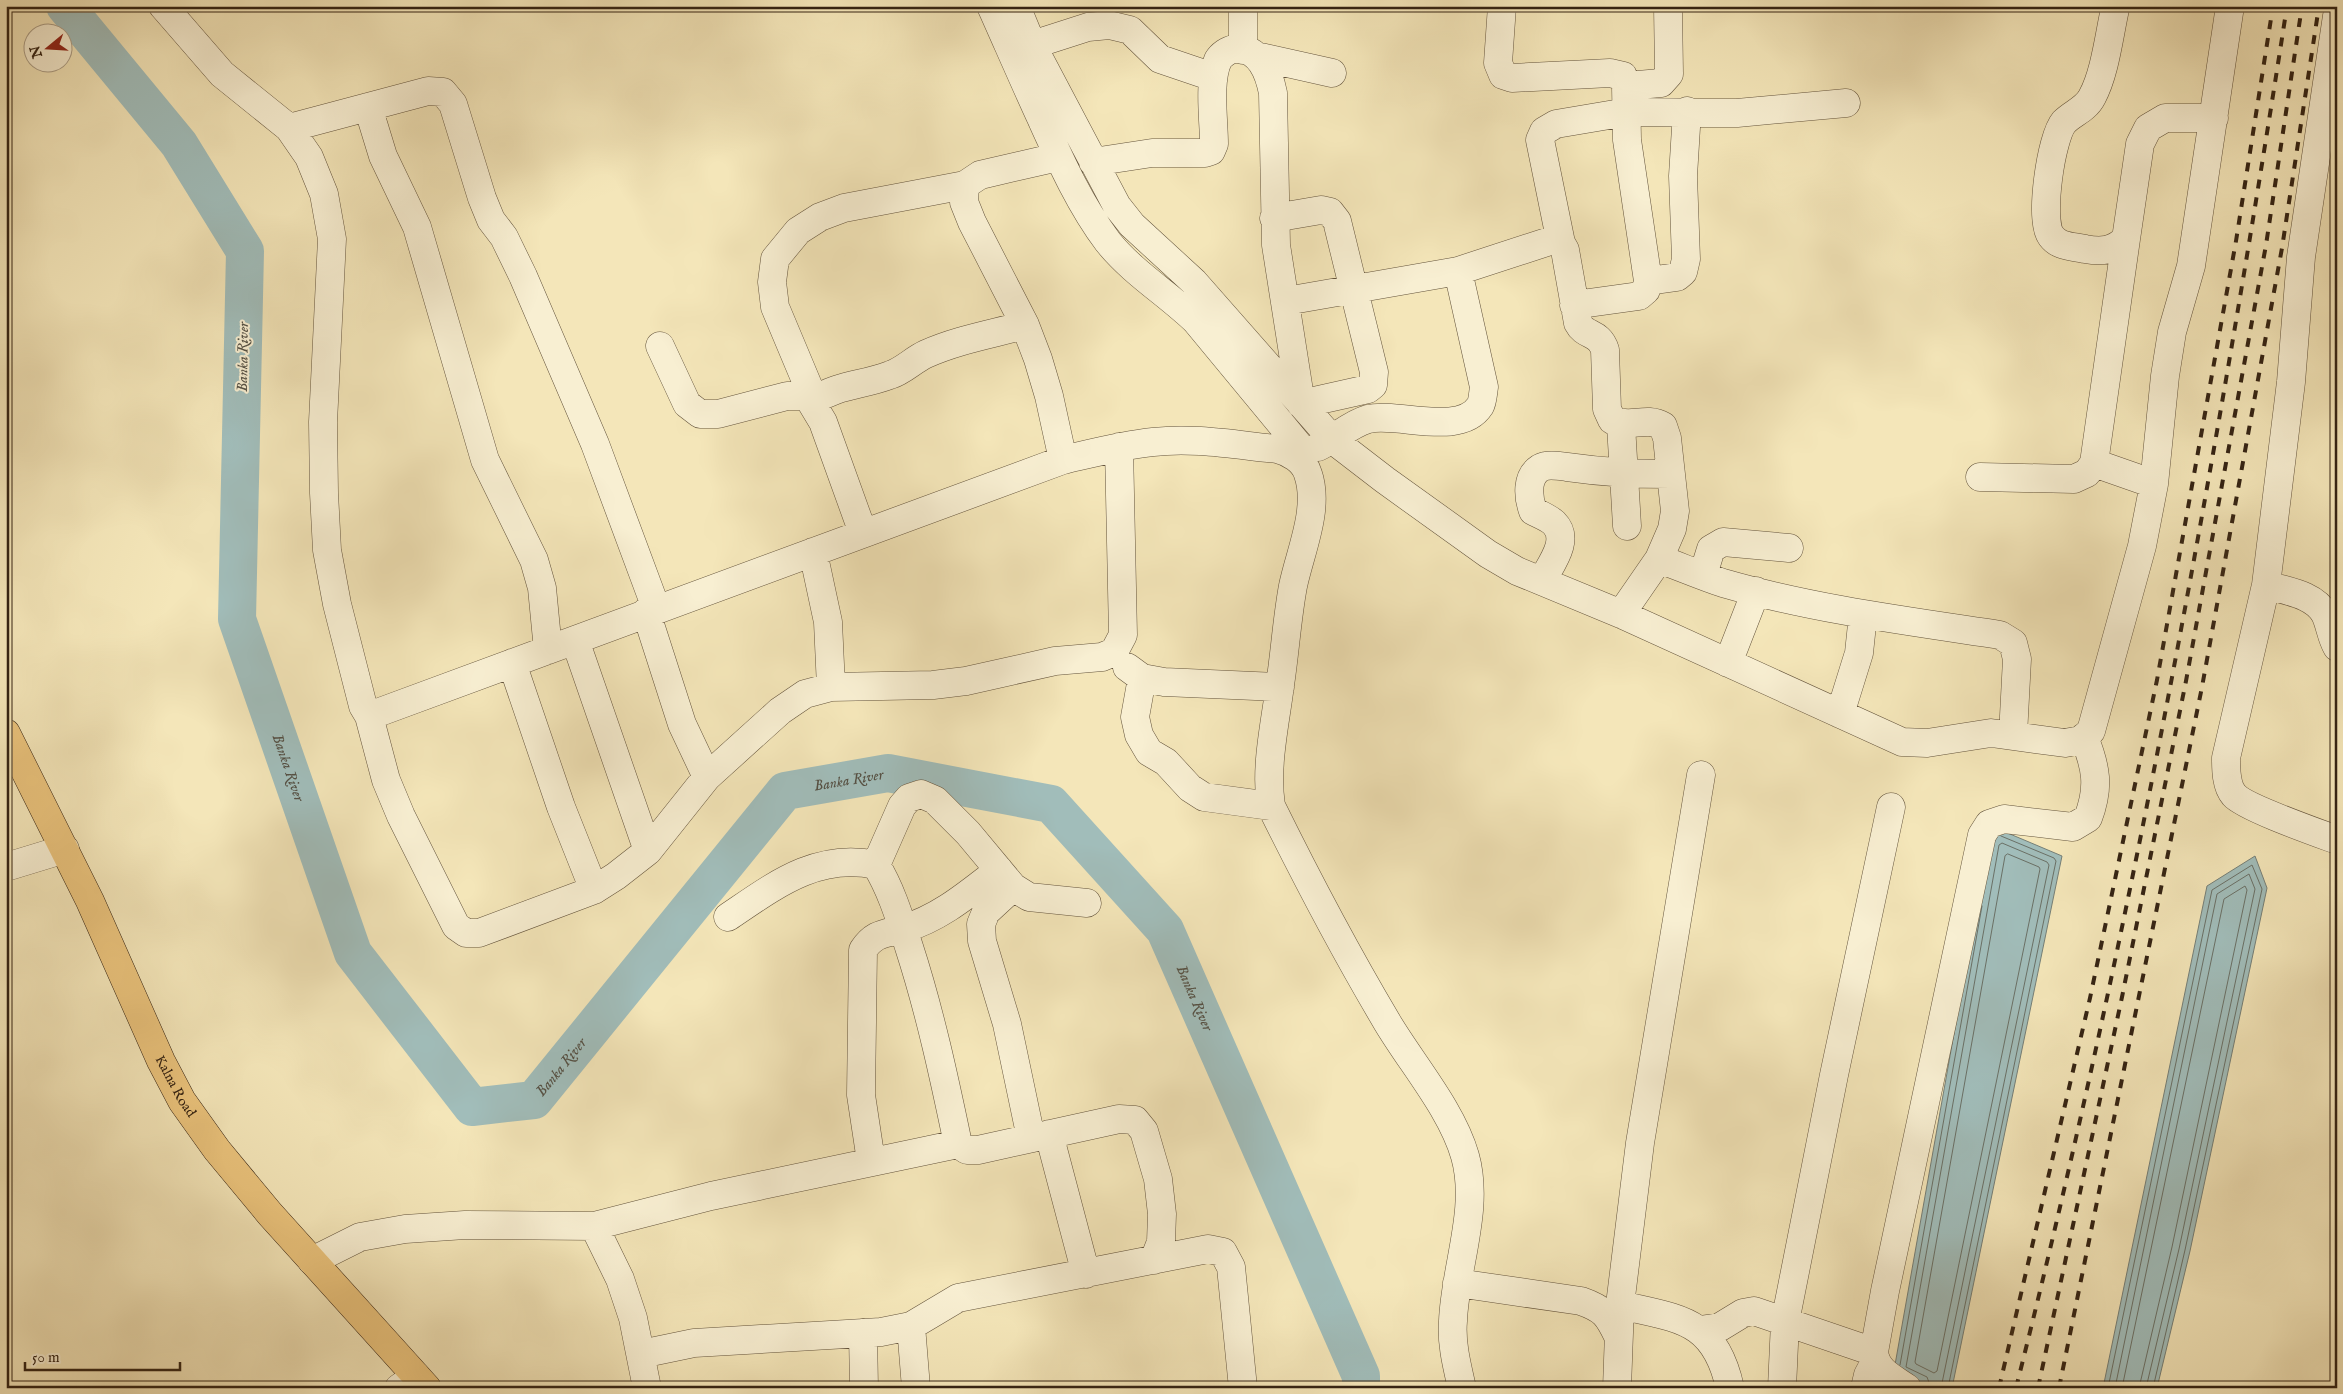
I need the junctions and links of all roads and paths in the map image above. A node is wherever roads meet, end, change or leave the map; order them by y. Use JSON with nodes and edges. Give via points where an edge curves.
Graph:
{"nodes":[{"id":1,"x":163,"y":6,"type":"edge"},
{"id":2,"x":991,"y":6,"type":"edge"},
{"id":3,"x":1016,"y":6,"type":"edge"},
{"id":4,"x":1243,"y":6,"type":"edge"},
{"id":5,"x":1502,"y":6,"type":"edge"},
{"id":6,"x":1668,"y":6,"type":"edge"},
{"id":7,"x":2230,"y":6,"type":"edge"},
{"id":8,"x":2115,"y":9,"type":"dead end"},
{"id":9,"x":2337,"y":16,"type":"edge"},
{"id":10,"x":1032,"y":45,"type":"junction"},
{"id":11,"x":1250,"y":53,"type":"junction"},
{"id":12,"x":1332,"y":73,"type":"dead end"},
{"id":13,"x":1213,"y":77,"type":"junction"},
{"id":14,"x":1627,"y":99,"type":"junction"},
{"id":15,"x":1846,"y":102,"type":"dead end"},
{"id":16,"x":368,"y":107,"type":"junction"},
{"id":17,"x":1687,"y":111,"type":"junction"},
{"id":18,"x":2214,"y":118,"type":"junction"},
{"id":19,"x":289,"y":128,"type":"junction"},
{"id":20,"x":1058,"y":157,"type":"junction"},
{"id":21,"x":1093,"y":162,"type":"junction"},
{"id":22,"x":966,"y":185,"type":"junction"},
{"id":23,"x":1274,"y":218,"type":"junction"},
{"id":24,"x":2126,"y":239,"type":"junction"},
{"id":25,"x":1561,"y":244,"type":"junction"},
{"id":26,"x":1458,"y":271,"type":"junction"},
{"id":27,"x":1648,"y":282,"type":"junction"},
{"id":28,"x":1354,"y":289,"type":"junction"},
{"id":29,"x":1286,"y":301,"type":"junction"},
{"id":30,"x":1574,"y":305,"type":"junction"},
{"id":31,"x":1025,"y":325,"type":"junction"},
{"id":32,"x":660,"y":346,"type":"dead end"},
{"id":33,"x":813,"y":401,"type":"junction"},
{"id":34,"x":1301,"y":404,"type":"junction"},
{"id":35,"x":1621,"y":424,"type":"junction"},
{"id":36,"x":1333,"y":440,"type":"junction"},
{"id":37,"x":1119,"y":447,"type":"junction"},
{"id":38,"x":1301,"y":456,"type":"junction"},
{"id":39,"x":1062,"y":460,"type":"junction"},
{"id":40,"x":2094,"y":463,"type":"junction"},
{"id":41,"x":1623,"y":473,"type":"junction"},
{"id":42,"x":1671,"y":474,"type":"junction"},
{"id":43,"x":1980,"y":477,"type":"dead end"},
{"id":44,"x":2154,"y":484,"type":"junction"},
{"id":45,"x":1627,"y":526,"type":"dead end"},
{"id":46,"x":863,"y":533,"type":"junction"},
{"id":47,"x":1789,"y":548,"type":"dead end"},
{"id":48,"x":813,"y":552,"type":"junction"},
{"id":49,"x":1659,"y":559,"type":"junction"},
{"id":50,"x":1703,"y":575,"type":"junction"},
{"id":51,"x":1542,"y":582,"type":"junction"},
{"id":52,"x":2266,"y":585,"type":"junction"},
{"id":53,"x":1756,"y":592,"type":"junction"},
{"id":54,"x":651,"y":610,"type":"junction"},
{"id":55,"x":1621,"y":614,"type":"junction"},
{"id":56,"x":1863,"y":615,"type":"junction"},
{"id":57,"x":575,"y":640,"type":"junction"},
{"id":58,"x":2337,"y":647,"type":"edge"},
{"id":59,"x":548,"y":650,"type":"junction"},
{"id":60,"x":1114,"y":652,"type":"junction"},
{"id":61,"x":512,"y":663,"type":"junction"},
{"id":62,"x":1728,"y":663,"type":"junction"},
{"id":63,"x":1142,"y":678,"type":"junction"},
{"id":64,"x":831,"y":687,"type":"junction"},
{"id":65,"x":1280,"y":687,"type":"junction"},
{"id":66,"x":1840,"y":714,"type":"junction"},
{"id":67,"x":368,"y":716,"type":"junction"},
{"id":68,"x":6,"y":733,"type":"edge"},
{"id":69,"x":2013,"y":734,"type":"junction"},
{"id":70,"x":2084,"y":737,"type":"junction"},
{"id":71,"x":1700,"y":776,"type":"dead end"},
{"id":72,"x":707,"y":777,"type":"junction"},
{"id":73,"x":1271,"y":806,"type":"junction"},
{"id":74,"x":1891,"y":807,"type":"dead end"},
{"id":75,"x":2337,"y":840,"type":"edge"},
{"id":76,"x":65,"y":849,"type":"junction"},
{"id":77,"x":648,"y":850,"type":"junction"},
{"id":78,"x":876,"y":865,"type":"junction"},
{"id":79,"x":6,"y":867,"type":"edge"},
{"id":80,"x":1006,"y":879,"type":"junction"},
{"id":81,"x":594,"y":890,"type":"junction"},
{"id":82,"x":1087,"y":903,"type":"dead end"},
{"id":83,"x":728,"y":917,"type":"dead end"},
{"id":84,"x":903,"y":928,"type":"junction"},
{"id":85,"x":1040,"y":1136,"type":"junction"},
{"id":86,"x":958,"y":1144,"type":"junction"},
{"id":87,"x":871,"y":1162,"type":"junction"},
{"id":88,"x":594,"y":1226,"type":"junction"},
{"id":89,"x":312,"y":1260,"type":"junction"},
{"id":90,"x":1154,"y":1260,"type":"junction"},
{"id":91,"x":1086,"y":1274,"type":"junction"},
{"id":92,"x":1456,"y":1283,"type":"junction"},
{"id":93,"x":1620,"y":1305,"type":"junction"},
{"id":94,"x":1785,"y":1322,"type":"junction"},
{"id":95,"x":911,"y":1326,"type":"junction"},
{"id":96,"x":1700,"y":1330,"type":"junction"},
{"id":97,"x":864,"y":1333,"type":"junction"},
{"id":98,"x":1618,"y":1336,"type":"junction"},
{"id":99,"x":641,"y":1354,"type":"junction"},
{"id":100,"x":1874,"y":1357,"type":"junction"},
{"id":101,"x":414,"y":1384,"type":"edge"},
{"id":102,"x":647,"y":1388,"type":"edge"},
{"id":103,"x":864,"y":1388,"type":"edge"},
{"id":104,"x":916,"y":1388,"type":"edge"},
{"id":105,"x":1244,"y":1388,"type":"edge"},
{"id":106,"x":1462,"y":1388,"type":"edge"},
{"id":107,"x":1618,"y":1388,"type":"edge"},
{"id":108,"x":1730,"y":1388,"type":"edge"},
{"id":109,"x":1782,"y":1388,"type":"edge"},
{"id":110,"x":1865,"y":1388,"type":"edge"},
{"id":111,"x":1907,"y":1388,"type":"edge"}],
"edges":[{"from":1,"to":19,"type":"street","via":[[222,74]]},
{"from":2,"to":20,"type":"street"},
{"from":3,"to":10,"type":"street"},
{"from":4,"to":11,"type":"street"},
{"from":5,"to":14,"type":"street","via":[[1498,63],[1502,75],[1512,78],[1610,73],[1623,76]]},
{"from":6,"to":14,"type":"street","via":[[1669,74],[1661,83]]},
{"from":7,"to":18,"type":"street"},
{"from":8,"to":24,"type":"street","via":[[2092,98],[2082,110],[2064,122],[2051,152],[2045,220],[2050,235],[2060,244],[2100,251],[2117,248]]},
{"from":9,"to":52,"type":"street","via":[[2301,257],[2291,382]]},
{"from":10,"to":13,"type":"street","via":[[1108,24],[1130,30],[1160,59]]},
{"from":10,"to":21,"type":"street"},
{"from":11,"to":12,"type":"street"},
{"from":11,"to":13,"type":"street","via":[[1228,50],[1219,58]]},
{"from":11,"to":23,"type":"street","via":[[1270,76],[1273,93]]},
{"from":13,"to":21,"type":"street","via":[[1212,151],[1152,153]]},
{"from":14,"to":17,"type":"street"},
{"from":14,"to":25,"type":"street","via":[[1544,131],[1540,140]]},
{"from":14,"to":27,"type":"street","via":[[1628,150]]},
{"from":15,"to":17,"type":"street","via":[[1737,112]]},
{"from":16,"to":19,"type":"street"},
{"from":16,"to":54,"type":"street","via":[[428,91],[443,92],[452,104],[491,220],[504,237],[523,276],[595,444]]},
{"from":16,"to":59,"type":"street","via":[[383,156],[418,227],[485,460],[534,560],[542,588]]},
{"from":17,"to":27,"type":"street","via":[[1683,176],[1686,259],[1683,272],[1677,278]]},
{"from":18,"to":24,"type":"street","via":[[2165,118],[2148,128],[2140,144]]},
{"from":18,"to":44,"type":"street","via":[[2191,266],[2172,332]]},
{"from":19,"to":67,"type":"street","via":[[309,157],[324,194],[332,239],[323,422],[327,550],[337,604]]},
{"from":20,"to":22,"type":"street","via":[[980,175]]},
{"from":20,"to":38,"type":"street","via":[[1108,241],[1122,258],[1196,321]]},
{"from":21,"to":34,"type":"street","via":[[1117,206],[1132,225],[1194,282]]},
{"from":22,"to":31,"type":"street","via":[[964,202],[972,222]]},
{"from":22,"to":33,"type":"street","via":[[844,208],[820,217],[798,231],[775,259],[772,282],[775,307]]},
{"from":23,"to":28,"type":"street","via":[[1321,210],[1330,212],[1337,221]]},
{"from":23,"to":29,"type":"street"},
{"from":24,"to":40,"type":"street"},
{"from":25,"to":26,"type":"street","via":[[1553,240]]},
{"from":25,"to":30,"type":"street","via":[[1565,250]]},
{"from":26,"to":28,"type":"street"},
{"from":26,"to":36,"type":"street","via":[[1484,387],[1480,405],[1466,418],[1448,422],[1370,418],[1356,423]]},
{"from":27,"to":30,"type":"street","via":[[1646,290],[1639,296]]},
{"from":28,"to":29,"type":"street"},
{"from":28,"to":34,"type":"street","via":[[1374,372],[1373,385],[1364,391]]},
{"from":29,"to":34,"type":"street"},
{"from":30,"to":35,"type":"street","via":[[1581,329],[1602,341],[1607,409],[1612,420]]},
{"from":31,"to":33,"type":"street","via":[[947,346],[924,355],[895,374],[846,385]]},
{"from":31,"to":39,"type":"street","via":[[1049,396]]},
{"from":32,"to":33,"type":"street","via":[[687,404],[700,414],[718,414],[787,396],[804,396]]},
{"from":33,"to":46,"type":"street"},
{"from":34,"to":36,"type":"street"},
{"from":35,"to":41,"type":"street"},
{"from":35,"to":42,"type":"street","via":[[1653,420],[1663,426]]},
{"from":36,"to":38,"type":"street"},
{"from":36,"to":51,"type":"street","via":[[1488,554]]},
{"from":37,"to":38,"type":"street","via":[[1186,441],[1276,449]]},
{"from":37,"to":39,"type":"street"},
{"from":37,"to":60,"type":"street","via":[[1123,635]]},
{"from":38,"to":65,"type":"street","via":[[1308,472],[1312,497],[1293,587]]},
{"from":39,"to":46,"type":"street"},
{"from":40,"to":43,"type":"street","via":[[2087,473],[2074,478]]},
{"from":40,"to":44,"type":"street"},
{"from":41,"to":42,"type":"street"},
{"from":41,"to":45,"type":"street"},
{"from":41,"to":51,"type":"street","via":[[1551,466],[1534,474],[1528,489],[1533,511],[1554,522],[1560,533],[1560,546]]},
{"from":42,"to":49,"type":"street","via":[[1675,511],[1672,529]]},
{"from":44,"to":70,"type":"street","via":[[2142,546],[2091,731]]},
{"from":46,"to":48,"type":"street"},
{"from":47,"to":50,"type":"street","via":[[1723,542],[1711,549]]},
{"from":48,"to":54,"type":"street"},
{"from":48,"to":64,"type":"street","via":[[828,622]]},
{"from":49,"to":50,"type":"street"},
{"from":49,"to":55,"type":"street"},
{"from":50,"to":53,"type":"street"},
{"from":51,"to":55,"type":"street"},
{"from":52,"to":58,"type":"street","via":[[2309,598],[2318,604]]},
{"from":52,"to":75,"type":"street","via":[[2226,758],[2226,776],[2234,795],[2252,806]]},
{"from":53,"to":56,"type":"street"},
{"from":53,"to":62,"type":"street"},
{"from":54,"to":57,"type":"street"},
{"from":54,"to":72,"type":"street","via":[[682,724]]},
{"from":55,"to":62,"type":"street"},
{"from":56,"to":66,"type":"street","via":[[1859,653]]},
{"from":56,"to":69,"type":"street","via":[[2000,635],[2013,643],[2017,660]]},
{"from":57,"to":59,"type":"street"},
{"from":57,"to":77,"type":"street"},
{"from":59,"to":61,"type":"street"},
{"from":60,"to":63,"type":"street"},
{"from":60,"to":64,"type":"street","via":[[1102,657],[1055,660],[966,681],[933,685]]},
{"from":61,"to":67,"type":"street"},
{"from":61,"to":81,"type":"street","via":[[561,807]]},
{"from":62,"to":66,"type":"street"},
{"from":63,"to":65,"type":"street","via":[[1164,682]]},
{"from":63,"to":73,"type":"street","via":[[1135,717],[1139,735],[1149,752],[1166,762],[1190,788],[1204,797]]},
{"from":64,"to":72,"type":"street","via":[[805,694],[780,711]]},
{"from":65,"to":73,"type":"street","via":[[1268,783]]},
{"from":66,"to":69,"type":"street","via":[[1902,742],[1928,743],[1991,733]]},
{"from":67,"to":81,"type":"street","via":[[400,816],[456,926],[466,933],[479,934]]},
{"from":68,"to":76,"type":"main road","name":"Kalna Road"},
{"from":69,"to":70,"type":"street","via":[[2065,743]]},
{"from":70,"to":100,"type":"street","via":[[2096,777],[2088,818],[2073,827],[2004,820],[1989,824],[1982,835],[1886,1282]]},
{"from":71,"to":93,"type":"street","via":[[1640,1143]]},
{"from":72,"to":77,"type":"street"},
{"from":73,"to":92,"type":"street","via":[[1387,1022],[1454,1128],[1470,1183]]},
{"from":74,"to":94,"type":"street"},
{"from":76,"to":79,"type":"street"},
{"from":76,"to":89,"type":"main road","name":"Kalna Road","via":[[182,1101],[217,1150]]},
{"from":77,"to":81,"type":"street"},
{"from":78,"to":80,"type":"street","via":[[902,806],[909,798],[921,794],[935,800],[968,833]]},
{"from":78,"to":83,"type":"street","via":[[855,860],[806,870]]},
{"from":78,"to":84,"type":"street"},
{"from":80,"to":82,"type":"street","via":[[1029,897]]},
{"from":80,"to":84,"type":"street","via":[[932,918]]},
{"from":80,"to":85,"type":"street","via":[[981,924],[982,941]]},
{"from":84,"to":86,"type":"street","via":[[928,1007]]},
{"from":84,"to":87,"type":"street","via":[[870,940],[863,950],[861,1095]]},
{"from":85,"to":86,"type":"street","via":[[978,1150],[967,1150]]},
{"from":85,"to":90,"type":"street","via":[[1119,1119],[1134,1120],[1144,1131],[1158,1179],[1161,1242]]},
{"from":85,"to":91,"type":"street"},
{"from":86,"to":87,"type":"street"},
{"from":87,"to":88,"type":"street","via":[[711,1196]]},
{"from":88,"to":89,"type":"street","via":[[405,1228],[360,1237]]},
{"from":88,"to":99,"type":"street","via":[[620,1279]]},
{"from":89,"to":101,"type":"main road","name":"Kalna Road"},
{"from":90,"to":91,"type":"street"},
{"from":90,"to":105,"type":"street","via":[[1208,1249],[1223,1252],[1231,1267]]},
{"from":91,"to":95,"type":"street","via":[[958,1298]]},
{"from":92,"to":98,"type":"street","via":[[1582,1301],[1600,1308]]},
{"from":92,"to":106,"type":"street","via":[[1452,1322]]},
{"from":93,"to":96,"type":"street","via":[[1674,1318]]},
{"from":93,"to":98,"type":"street"},
{"from":94,"to":96,"type":"street","via":[[1754,1311],[1743,1313],[1720,1327]]},
{"from":94,"to":100,"type":"street"},
{"from":94,"to":109,"type":"street"},
{"from":95,"to":97,"type":"street"},
{"from":95,"to":104,"type":"street"},
{"from":96,"to":108,"type":"street","via":[[1716,1346],[1725,1364]]},
{"from":97,"to":99,"type":"street","via":[[694,1343]]},
{"from":97,"to":103,"type":"street"},
{"from":98,"to":107,"type":"street"},
{"from":99,"to":102,"type":"street"},
{"from":100,"to":110,"type":"street"},
{"from":100,"to":111,"type":"street","via":[[1881,1370]]}]}
